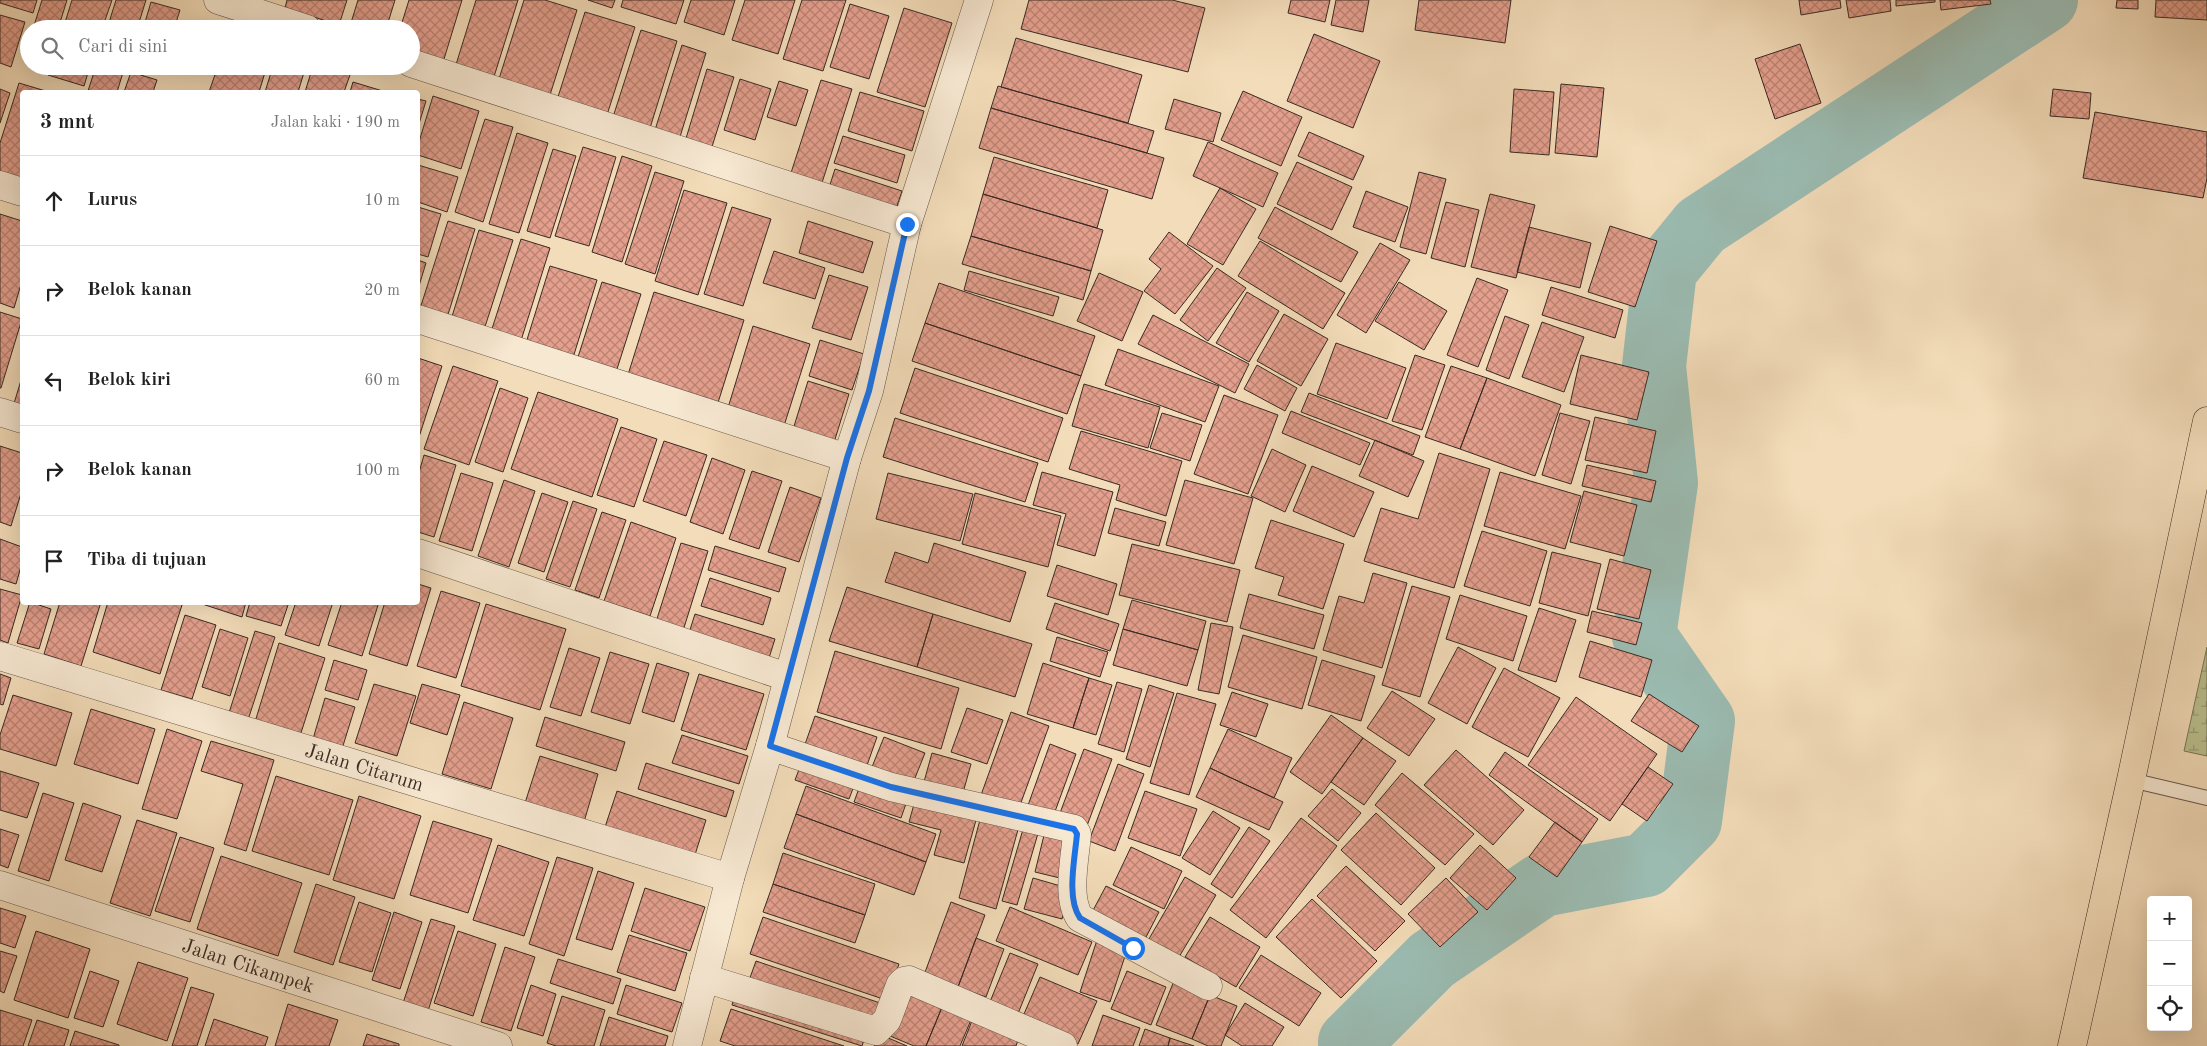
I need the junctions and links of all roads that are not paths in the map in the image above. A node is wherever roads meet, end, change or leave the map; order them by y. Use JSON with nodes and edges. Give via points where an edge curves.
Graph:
{"nodes":[{"id":1,"x":218,"y":0,"type":"edge"},
{"id":2,"x":979,"y":0,"type":"edge"},
{"id":3,"x":279,"y":20,"type":"edge"},
{"id":4,"x":420,"y":66,"type":"edge"},
{"id":5,"x":0,"y":184,"type":"edge"},
{"id":6,"x":20,"y":191,"type":"edge"},
{"id":7,"x":907,"y":224,"type":"junction"},
{"id":8,"x":420,"y":320,"type":"edge"},
{"id":9,"x":0,"y":412,"type":"edge"},
{"id":10,"x":20,"y":418,"type":"edge"},
{"id":11,"x":2207,"y":421,"type":"edge"},
{"id":12,"x":847,"y":458,"type":"junction"},
{"id":13,"x":420,"y":553,"type":"edge"},
{"id":14,"x":0,"y":656,"type":"edge"},
{"id":15,"x":788,"y":677,"type":"junction"},
{"id":16,"x":770,"y":746,"type":"junction"},
{"id":17,"x":2131,"y":780,"type":"junction"},
{"id":18,"x":2207,"y":798,"type":"edge"},
{"id":19,"x":730,"y":878,"type":"junction"},
{"id":20,"x":0,"y":884,"type":"edge"},
{"id":21,"x":704,"y":978,"type":"junction"},
{"id":22,"x":1208,"y":986,"type":"dead end"},
{"id":23,"x":498,"y":1046,"type":"edge"},
{"id":24,"x":686,"y":1046,"type":"edge"},
{"id":25,"x":1063,"y":1046,"type":"edge"},
{"id":26,"x":2072,"y":1046,"type":"edge"}],
"edges":[{"from":1,"to":3,"type":"street"},
{"from":2,"to":7,"type":"street"},
{"from":4,"to":7,"type":"street"},
{"from":5,"to":6,"type":"street"},
{"from":7,"to":12,"type":"street","via":[[869,391]]},
{"from":8,"to":12,"type":"street"},
{"from":9,"to":10,"type":"street"},
{"from":11,"to":17,"type":"main road"},
{"from":12,"to":15,"type":"street"},
{"from":13,"to":15,"type":"street"},
{"from":14,"to":19,"type":"street","name":"Jalan Citarum"},
{"from":15,"to":16,"type":"street"},
{"from":16,"to":19,"type":"street"},
{"from":16,"to":22,"type":"street","via":[[891,787],[1074,829],[1077,834],[1072,894],[1075,911],[1080,918]]},
{"from":17,"to":18,"type":"lane"},
{"from":17,"to":26,"type":"main road"},
{"from":19,"to":21,"type":"street"},
{"from":20,"to":23,"type":"street","name":"Jalan Cikampek"},
{"from":21,"to":24,"type":"street"},
{"from":21,"to":25,"type":"street","via":[[876,1031],[887,1020],[900,985],[909,980]]}]}
